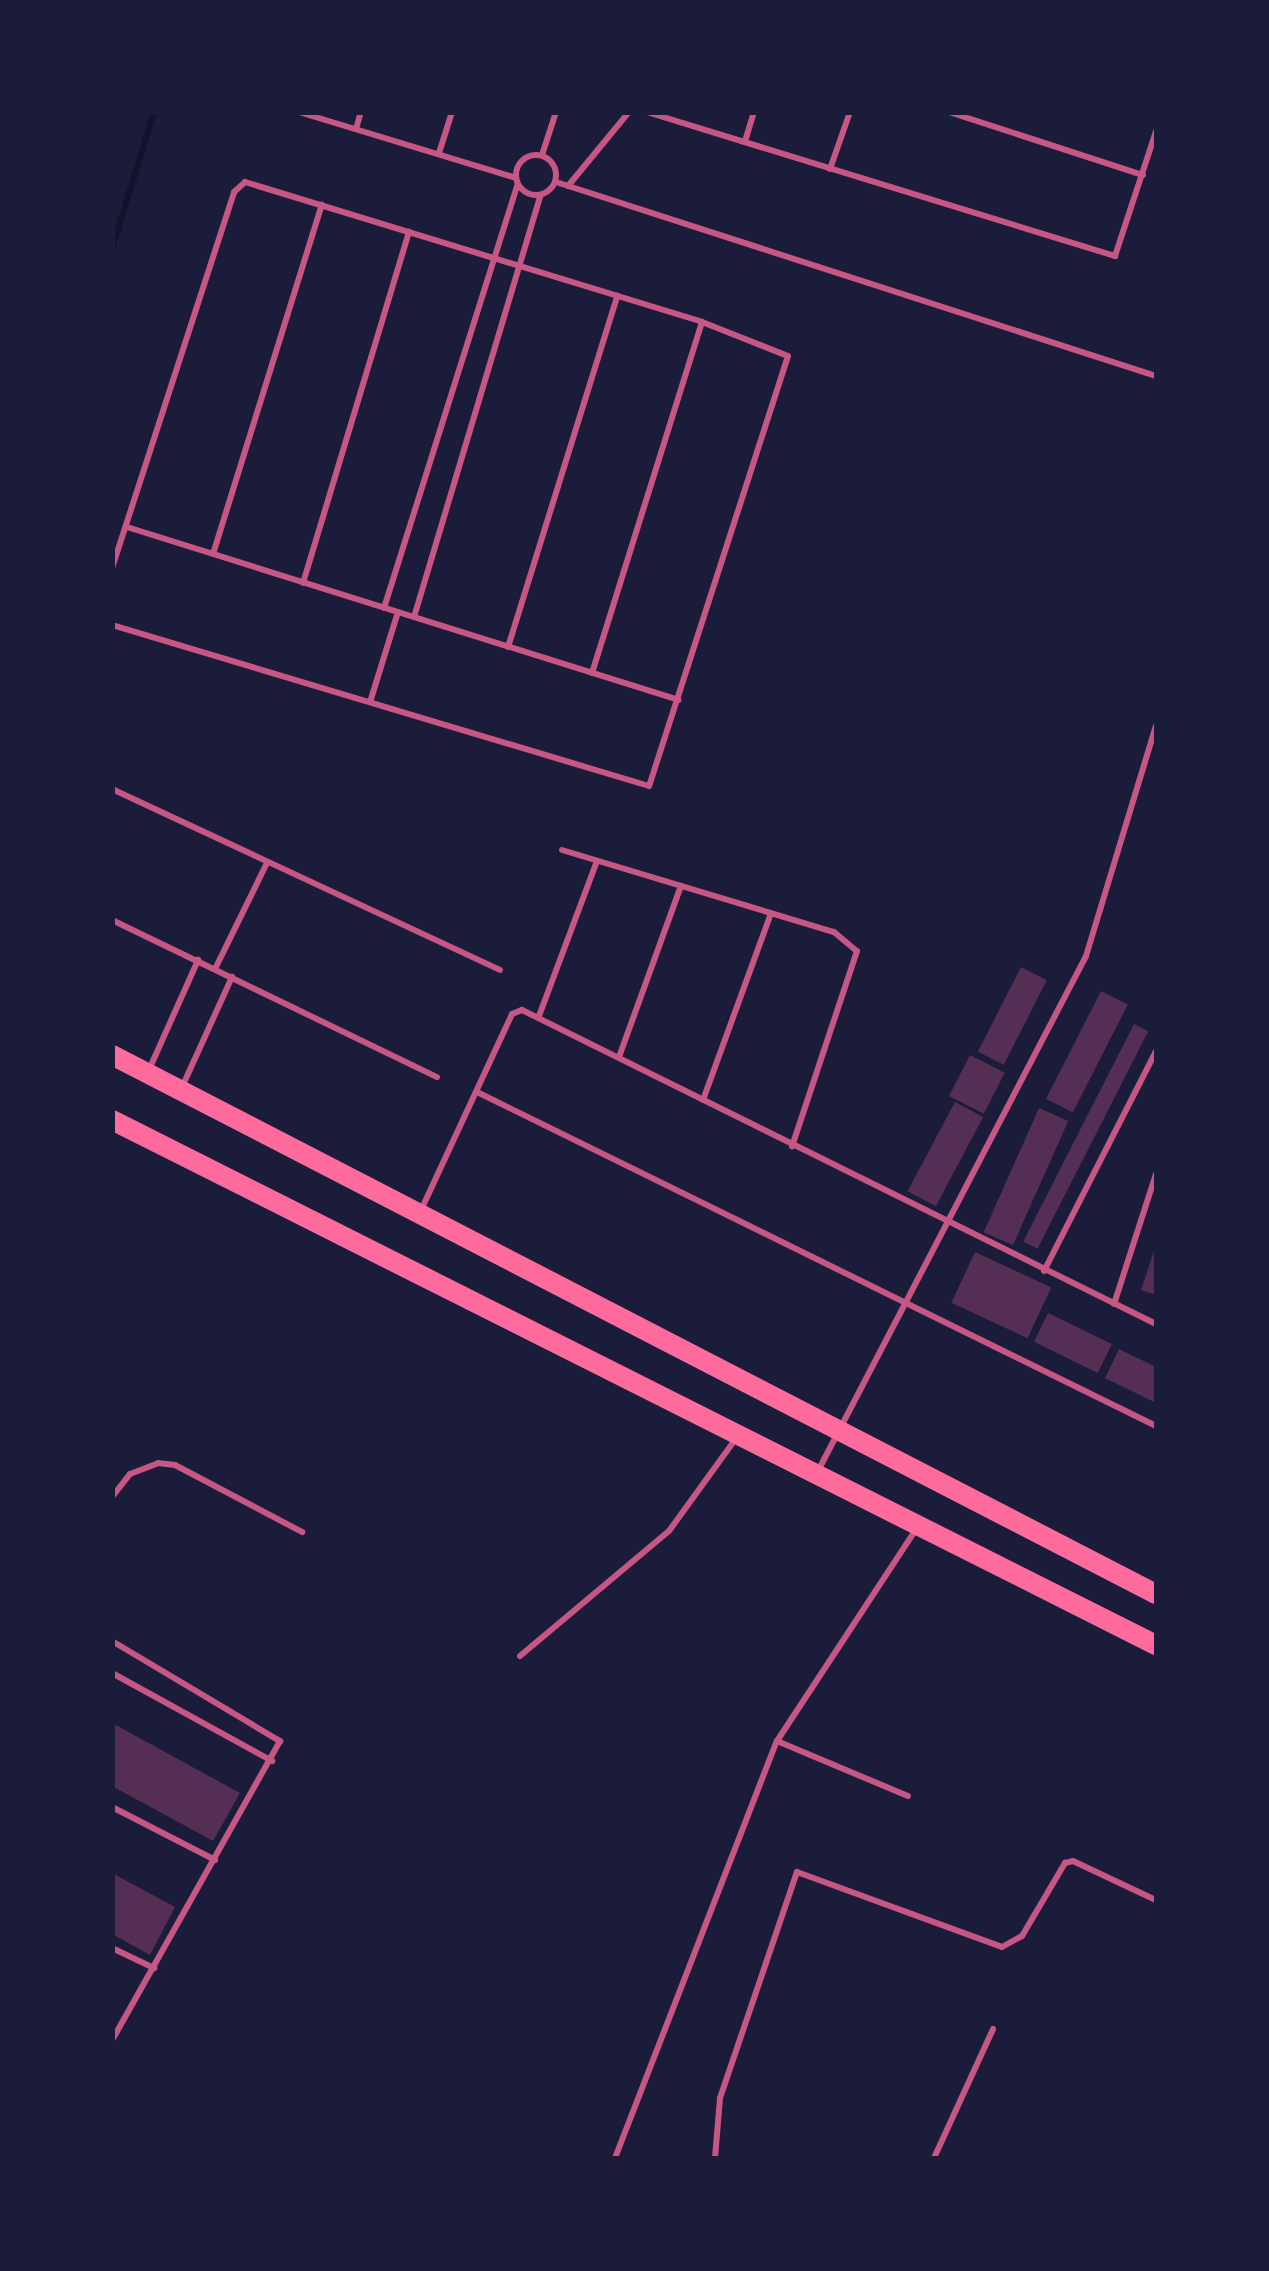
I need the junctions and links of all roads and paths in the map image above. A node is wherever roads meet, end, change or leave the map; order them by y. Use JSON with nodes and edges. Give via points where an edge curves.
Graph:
{"nodes":[{"id":1,"x":299,"y":112,"type":"edge"},
{"id":2,"x":361,"y":112,"type":"edge"},
{"id":3,"x":452,"y":112,"type":"edge"},
{"id":4,"x":556,"y":112,"type":"edge"},
{"id":5,"x":630,"y":112,"type":"edge"},
{"id":6,"x":647,"y":112,"type":"edge"},
{"id":7,"x":754,"y":112,"type":"edge"},
{"id":8,"x":850,"y":112,"type":"edge"},
{"id":9,"x":949,"y":112,"type":"edge"},
{"id":10,"x":662,"y":114,"type":"edge"},
{"id":11,"x":356,"y":129,"type":"junction"},
{"id":12,"x":1156,"y":131,"type":"edge"},
{"id":13,"x":746,"y":138,"type":"junction"},
{"id":14,"x":439,"y":154,"type":"junction"},
{"id":15,"x":542,"y":154,"type":"junction"},
{"id":16,"x":830,"y":168,"type":"junction"},
{"id":17,"x":1142,"y":175,"type":"junction"},
{"id":18,"x":517,"y":181,"type":"junction"},
{"id":19,"x":556,"y":182,"type":"junction"},
{"id":20,"x":568,"y":186,"type":"junction"},
{"id":21,"x":541,"y":195,"type":"junction"},
{"id":22,"x":322,"y":205,"type":"junction"},
{"id":23,"x":409,"y":232,"type":"junction"},
{"id":24,"x":494,"y":259,"type":"junction"},
{"id":25,"x":519,"y":267,"type":"junction"},
{"id":26,"x":617,"y":296,"type":"junction"},
{"id":27,"x":702,"y":322,"type":"junction"},
{"id":28,"x":1156,"y":376,"type":"edge"},
{"id":29,"x":127,"y":528,"type":"junction"},
{"id":30,"x":212,"y":554,"type":"junction"},
{"id":31,"x":112,"y":568,"type":"edge"},
{"id":32,"x":303,"y":582,"type":"junction"},
{"id":33,"x":384,"y":608,"type":"junction"},
{"id":34,"x":398,"y":612,"type":"junction"},
{"id":35,"x":414,"y":617,"type":"junction"},
{"id":36,"x":112,"y":625,"type":"edge"},
{"id":37,"x":508,"y":646,"type":"junction"},
{"id":38,"x":592,"y":673,"type":"junction"},
{"id":39,"x":370,"y":698,"type":"junction"},
{"id":40,"x":680,"y":700,"type":"junction"},
{"id":41,"x":1156,"y":725,"type":"edge"},
{"id":42,"x":112,"y":789,"type":"edge"},
{"id":43,"x":562,"y":850,"type":"dead end"},
{"id":44,"x":597,"y":861,"type":"junction"},
{"id":45,"x":267,"y":863,"type":"junction"},
{"id":46,"x":681,"y":886,"type":"junction"},
{"id":47,"x":770,"y":913,"type":"junction"},
{"id":48,"x":112,"y":920,"type":"edge"},
{"id":49,"x":198,"y":960,"type":"junction"},
{"id":50,"x":215,"y":968,"type":"junction"},
{"id":51,"x":500,"y":970,"type":"dead end"},
{"id":52,"x":232,"y":977,"type":"junction"},
{"id":53,"x":540,"y":1016,"type":"junction"},
{"id":54,"x":1156,"y":1051,"type":"edge"},
{"id":55,"x":112,"y":1055,"type":"edge"},
{"id":56,"x":618,"y":1057,"type":"junction"},
{"id":57,"x":148,"y":1073,"type":"junction"},
{"id":58,"x":437,"y":1078,"type":"dead end"},
{"id":59,"x":180,"y":1091,"type":"junction"},
{"id":60,"x":479,"y":1093,"type":"junction"},
{"id":61,"x":704,"y":1100,"type":"junction"},
{"id":62,"x":112,"y":1120,"type":"edge"},
{"id":63,"x":792,"y":1146,"type":"junction"},
{"id":64,"x":1156,"y":1174,"type":"edge"},
{"id":65,"x":418,"y":1217,"type":"junction"},
{"id":66,"x":946,"y":1225,"type":"junction"},
{"id":67,"x":1044,"y":1271,"type":"junction"},
{"id":68,"x":908,"y":1299,"type":"junction"},
{"id":69,"x":1114,"y":1304,"type":"junction"},
{"id":70,"x":1156,"y":1324,"type":"edge"},
{"id":71,"x":1156,"y":1426,"type":"edge"},
{"id":72,"x":841,"y":1427,"type":"junction"},
{"id":73,"x":741,"y":1432,"type":"junction"},
{"id":74,"x":819,"y":1470,"type":"junction"},
{"id":75,"x":112,"y":1497,"type":"edge"},
{"id":76,"x":921,"y":1521,"type":"junction"},
{"id":77,"x":302,"y":1532,"type":"dead end"},
{"id":78,"x":1156,"y":1594,"type":"edge"},
{"id":79,"x":112,"y":1641,"type":"edge"},
{"id":80,"x":1156,"y":1644,"type":"edge"},
{"id":81,"x":520,"y":1656,"type":"dead end"},
{"id":82,"x":112,"y":1673,"type":"edge"},
{"id":83,"x":777,"y":1741,"type":"junction"},
{"id":84,"x":272,"y":1761,"type":"junction"},
{"id":85,"x":908,"y":1796,"type":"dead end"},
{"id":86,"x":112,"y":1807,"type":"edge"},
{"id":87,"x":215,"y":1860,"type":"junction"},
{"id":88,"x":1156,"y":1900,"type":"edge"},
{"id":89,"x":112,"y":1948,"type":"edge"},
{"id":90,"x":154,"y":1968,"type":"junction"},
{"id":91,"x":993,"y":2029,"type":"dead end"},
{"id":92,"x":112,"y":2040,"type":"edge"},
{"id":93,"x":616,"y":2158,"type":"edge"},
{"id":94,"x":714,"y":2158,"type":"edge"},
{"id":95,"x":934,"y":2158,"type":"edge"}],
"edges":[{"from":1,"to":11,"type":"lane"},
{"from":2,"to":11,"type":"lane"},
{"from":3,"to":14,"type":"lane"},
{"from":4,"to":15,"type":"lane"},
{"from":5,"to":20,"type":"lane"},
{"from":6,"to":10,"type":"lane"},
{"from":7,"to":13,"type":"lane"},
{"from":8,"to":16,"type":"lane"},
{"from":9,"to":17,"type":"lane"},
{"from":10,"to":13,"type":"lane"},
{"from":11,"to":14,"type":"lane"},
{"from":12,"to":17,"type":"lane"},
{"from":13,"to":16,"type":"lane"},
{"from":14,"to":18,"type":"lane"},
{"from":15,"to":18,"type":"lane","via":[[522,160]]},
{"from":15,"to":19,"type":"lane","via":[[553,162]]},
{"from":16,"to":17,"type":"lane","via":[[1115,256]]},
{"from":18,"to":21,"type":"lane"},
{"from":18,"to":24,"type":"lane"},
{"from":19,"to":20,"type":"lane"},
{"from":19,"to":21,"type":"lane"},
{"from":20,"to":28,"type":"lane"},
{"from":21,"to":25,"type":"lane"},
{"from":22,"to":23,"type":"lane"},
{"from":22,"to":29,"type":"lane","via":[[238,185]]},
{"from":22,"to":30,"type":"lane"},
{"from":23,"to":24,"type":"lane"},
{"from":23,"to":32,"type":"lane"},
{"from":24,"to":25,"type":"lane"},
{"from":24,"to":33,"type":"lane"},
{"from":25,"to":26,"type":"lane"},
{"from":25,"to":35,"type":"lane"},
{"from":26,"to":27,"type":"lane"},
{"from":26,"to":37,"type":"lane"},
{"from":27,"to":38,"type":"lane"},
{"from":27,"to":40,"type":"lane","via":[[788,356]]},
{"from":29,"to":30,"type":"lane"},
{"from":29,"to":31,"type":"lane"},
{"from":30,"to":32,"type":"lane"},
{"from":32,"to":33,"type":"lane"},
{"from":33,"to":34,"type":"lane"},
{"from":34,"to":35,"type":"lane"},
{"from":34,"to":39,"type":"lane"},
{"from":35,"to":37,"type":"lane"},
{"from":36,"to":39,"type":"lane"},
{"from":37,"to":38,"type":"lane"},
{"from":38,"to":40,"type":"lane"},
{"from":39,"to":40,"type":"lane","via":[[644,786],[653,784]]},
{"from":41,"to":66,"type":"lane","via":[[1086,956]]},
{"from":42,"to":45,"type":"lane"},
{"from":43,"to":44,"type":"lane"},
{"from":44,"to":46,"type":"lane"},
{"from":44,"to":53,"type":"lane"},
{"from":45,"to":50,"type":"lane"},
{"from":45,"to":51,"type":"lane"},
{"from":46,"to":47,"type":"lane"},
{"from":46,"to":56,"type":"lane"},
{"from":47,"to":61,"type":"lane"},
{"from":47,"to":63,"type":"lane","via":[[834,932],[857,950]]},
{"from":48,"to":49,"type":"lane"},
{"from":49,"to":50,"type":"lane"},
{"from":49,"to":57,"type":"lane"},
{"from":50,"to":52,"type":"lane"},
{"from":52,"to":58,"type":"lane"},
{"from":52,"to":59,"type":"lane"},
{"from":53,"to":56,"type":"lane"},
{"from":53,"to":60,"type":"lane","via":[[512,1014]]},
{"from":54,"to":67,"type":"lane"},
{"from":55,"to":57,"type":"highway"},
{"from":56,"to":61,"type":"lane"},
{"from":57,"to":59,"type":"highway"},
{"from":59,"to":65,"type":"highway"},
{"from":60,"to":65,"type":"lane"},
{"from":60,"to":68,"type":"lane"},
{"from":61,"to":63,"type":"lane"},
{"from":62,"to":73,"type":"highway"},
{"from":63,"to":66,"type":"lane"},
{"from":64,"to":69,"type":"lane"},
{"from":65,"to":72,"type":"highway"},
{"from":66,"to":67,"type":"lane"},
{"from":66,"to":68,"type":"lane"},
{"from":67,"to":69,"type":"lane"},
{"from":68,"to":71,"type":"lane"},
{"from":68,"to":72,"type":"lane"},
{"from":69,"to":70,"type":"lane"},
{"from":72,"to":74,"type":"lane"},
{"from":72,"to":78,"type":"highway"},
{"from":73,"to":74,"type":"highway"},
{"from":73,"to":81,"type":"lane","via":[[669,1531]]},
{"from":74,"to":76,"type":"highway"},
{"from":75,"to":77,"type":"lane","via":[[130,1474],[158,1463],[175,1466]]},
{"from":76,"to":80,"type":"highway"},
{"from":76,"to":83,"type":"lane"},
{"from":79,"to":84,"type":"lane","via":[[278,1736]]},
{"from":82,"to":84,"type":"lane"},
{"from":83,"to":85,"type":"lane"},
{"from":83,"to":93,"type":"lane"},
{"from":84,"to":87,"type":"lane"},
{"from":86,"to":87,"type":"lane"},
{"from":87,"to":90,"type":"lane"},
{"from":88,"to":94,"type":"lane","via":[[1065,1863],[1022,1936],[1002,1947],[797,1872],[720,2098]]},
{"from":89,"to":90,"type":"lane"},
{"from":90,"to":92,"type":"lane"},
{"from":91,"to":95,"type":"lane"}]}
